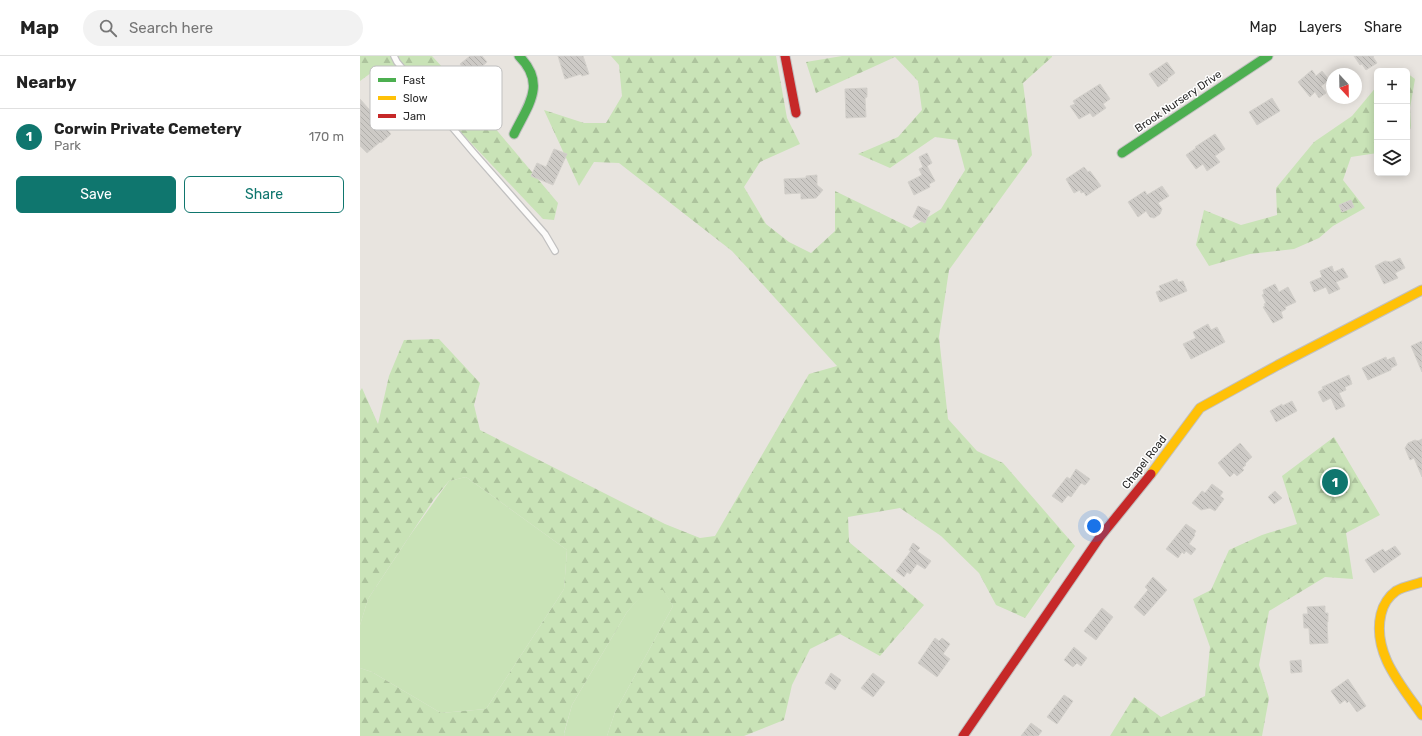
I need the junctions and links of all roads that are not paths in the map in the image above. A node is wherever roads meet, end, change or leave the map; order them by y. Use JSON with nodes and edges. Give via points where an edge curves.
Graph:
{"nodes":[{"id":1,"x":394,"y":56,"type":"edge"},
{"id":2,"x":519,"y":56,"type":"edge"},
{"id":3,"x":785,"y":56,"type":"edge"},
{"id":4,"x":1268,"y":56,"type":"edge"},
{"id":5,"x":400,"y":66,"type":"edge"},
{"id":6,"x":796,"y":113,"type":"dead end"},
{"id":7,"x":454,"y":130,"type":"edge"},
{"id":8,"x":514,"y":134,"type":"dead end"},
{"id":9,"x":1122,"y":153,"type":"dead end"},
{"id":10,"x":555,"y":251,"type":"dead end"},
{"id":11,"x":1422,"y":290,"type":"edge"},
{"id":12,"x":1422,"y":582,"type":"edge"},
{"id":13,"x":1422,"y":715,"type":"edge"},
{"id":14,"x":963,"y":736,"type":"edge"}],
"edges":[{"from":1,"to":5,"type":"lane"},
{"from":2,"to":8,"type":"street","via":[[532,74],[534,84],[533,95]]},
{"from":3,"to":6,"type":"street"},
{"from":4,"to":9,"type":"street","name":"Brook Nursery Drive"},
{"from":7,"to":10,"type":"lane","via":[[545,234]]},
{"from":11,"to":14,"type":"street","name":"Chapel Road","via":[[1200,408],[1100,537]]},
{"from":12,"to":13,"type":"street","via":[[1397,591],[1386,601],[1380,616],[1378,634],[1383,654]]}]}
